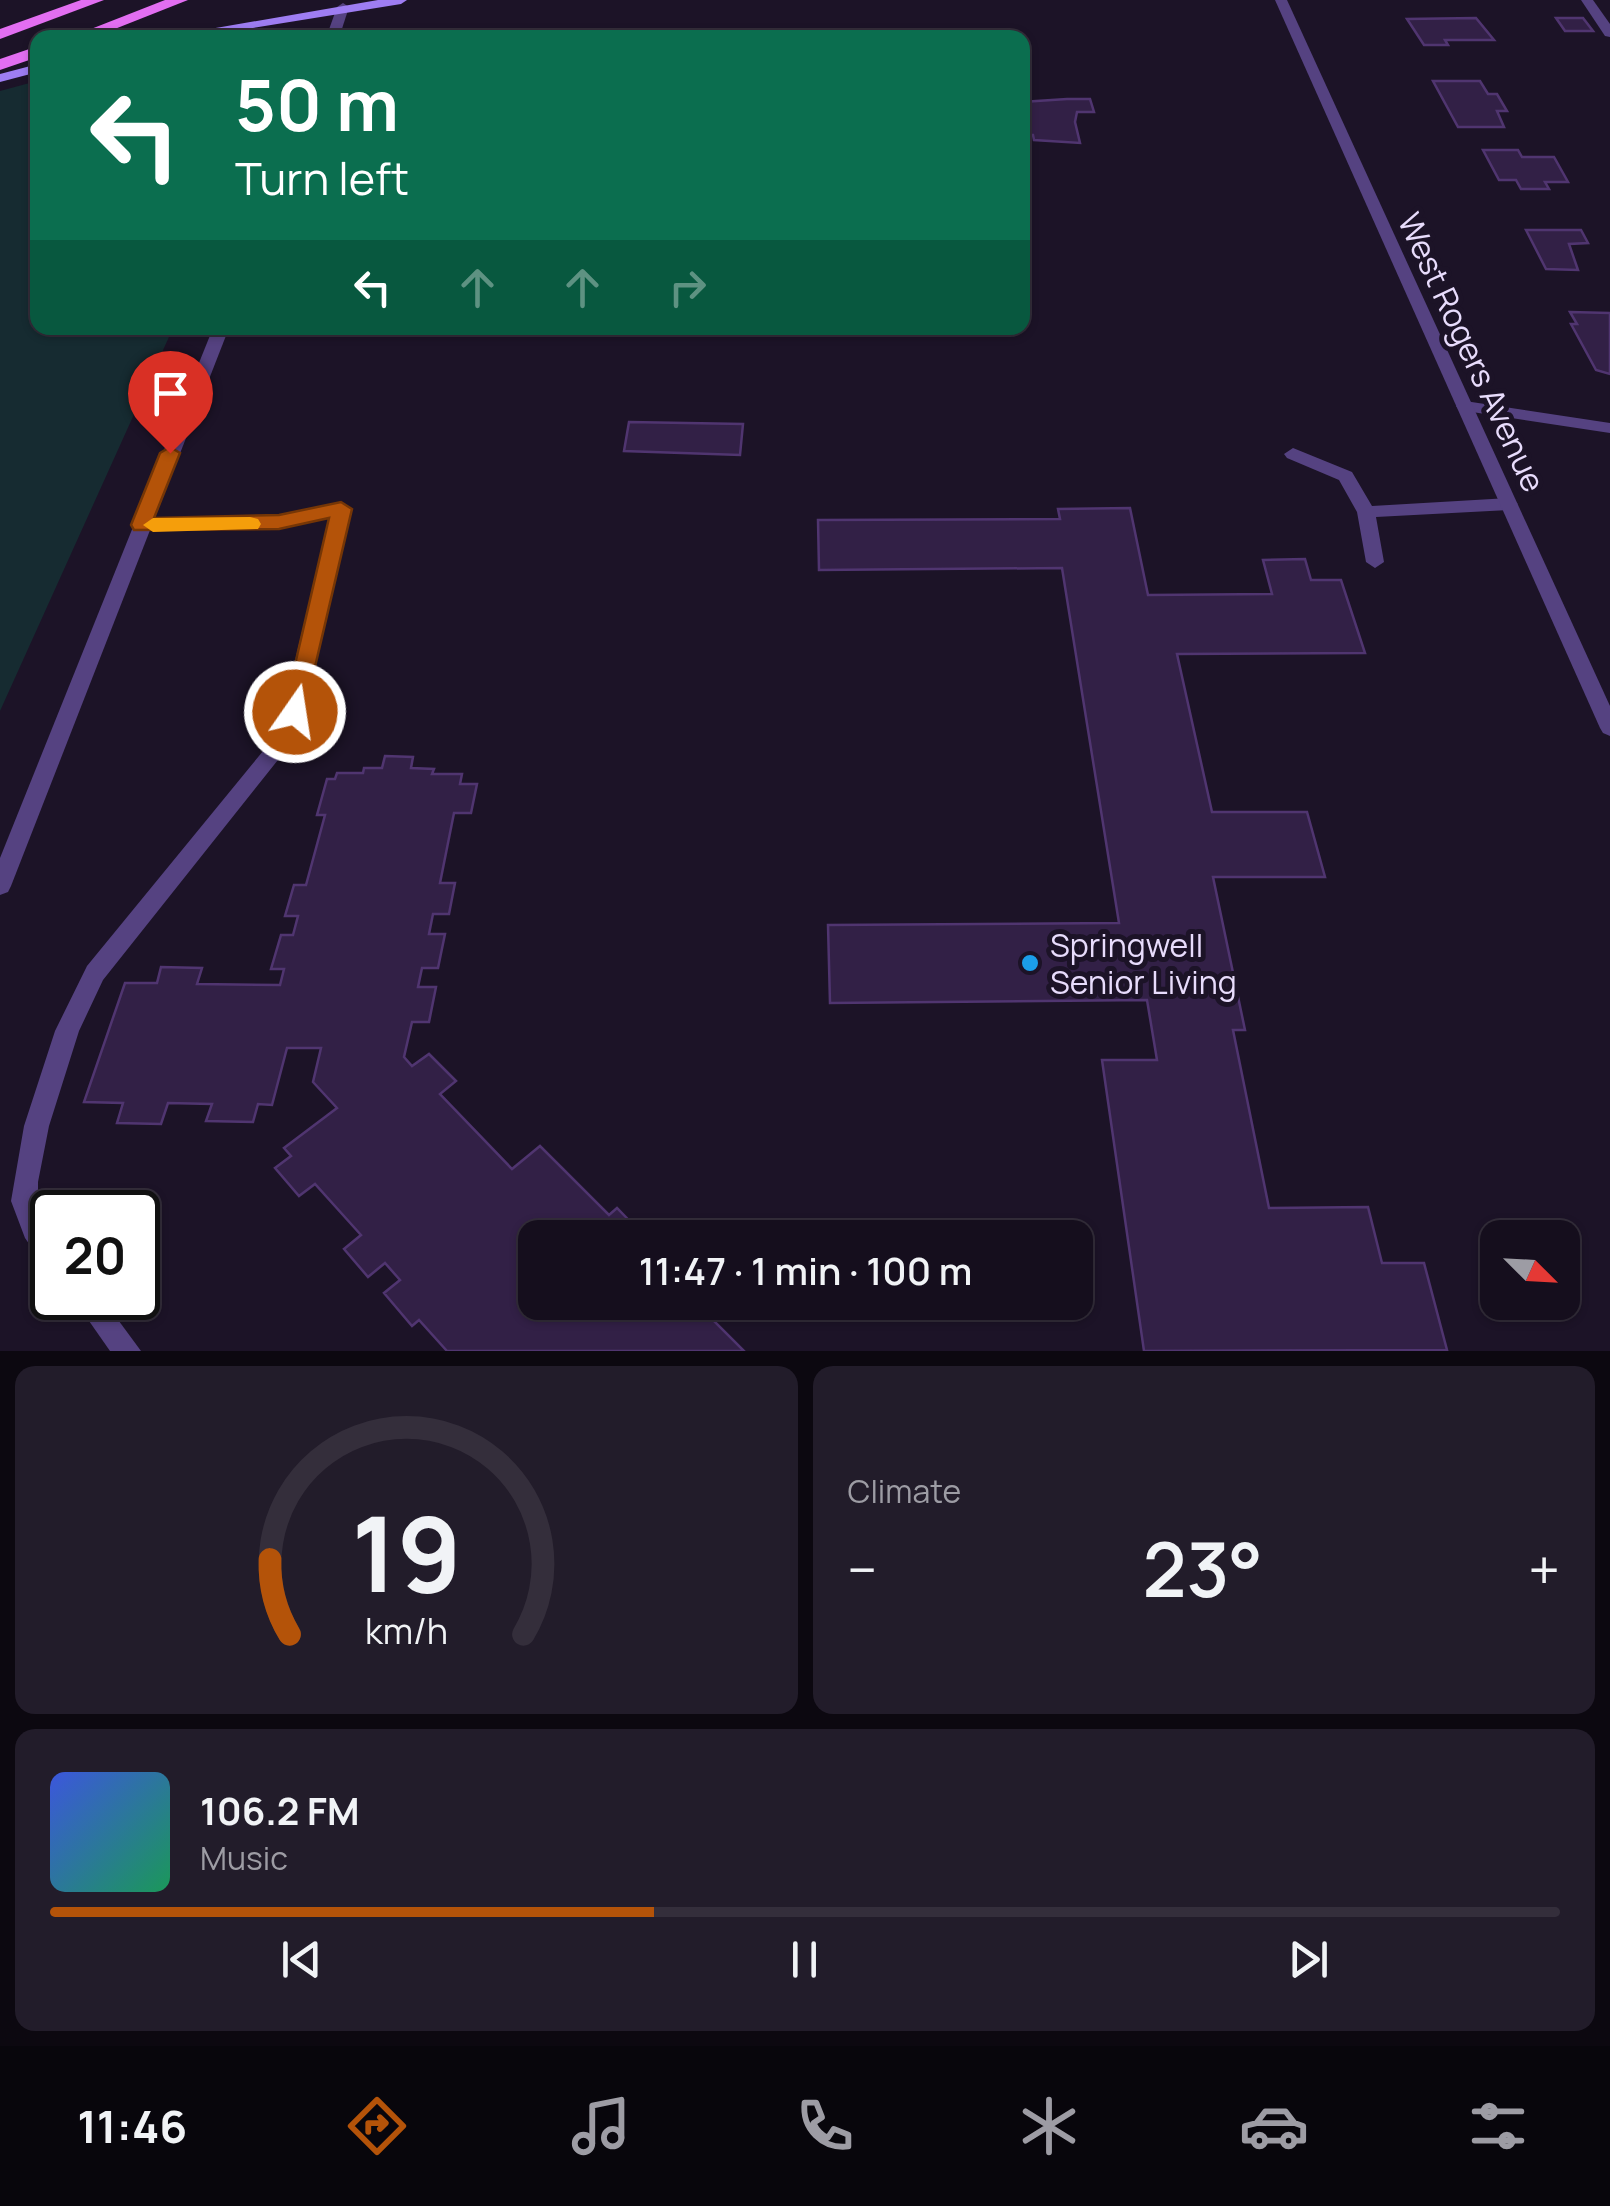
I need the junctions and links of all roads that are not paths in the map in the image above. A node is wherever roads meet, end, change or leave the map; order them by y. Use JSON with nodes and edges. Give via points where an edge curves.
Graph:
{"nodes":[{"id":1,"x":96,"y":0,"type":"edge"},
{"id":2,"x":180,"y":0,"type":"edge"},
{"id":3,"x":401,"y":0,"type":"edge"},
{"id":4,"x":1281,"y":0,"type":"edge"},
{"id":5,"x":1587,"y":0,"type":"edge"},
{"id":6,"x":344,"y":7,"type":"junction"},
{"id":7,"x":98,"y":30,"type":"edge"},
{"id":8,"x":210,"y":30,"type":"edge"},
{"id":9,"x":335,"y":30,"type":"edge"},
{"id":10,"x":1610,"y":33,"type":"edge"},
{"id":11,"x":0,"y":34,"type":"edge"},
{"id":12,"x":30,"y":54,"type":"edge"},
{"id":13,"x":0,"y":64,"type":"edge"},
{"id":14,"x":30,"y":70,"type":"edge"},
{"id":15,"x":0,"y":78,"type":"edge"},
{"id":16,"x":218,"y":335,"type":"edge"},
{"id":17,"x":1465,"y":406,"type":"junction"},
{"id":18,"x":1610,"y":428,"type":"edge"},
{"id":19,"x":1293,"y":454,"type":"dead end"},
{"id":20,"x":1509,"y":504,"type":"junction"},
{"id":21,"x":1366,"y":512,"type":"junction"},
{"id":22,"x":141,"y":525,"type":"junction"},
{"id":23,"x":1376,"y":562,"type":"dead end"},
{"id":24,"x":1610,"y":728,"type":"edge"},
{"id":25,"x":0,"y":886,"type":"edge"},
{"id":26,"x":30,"y":1220,"type":"edge"},
{"id":27,"x":103,"y":1320,"type":"edge"},
{"id":28,"x":127,"y":1351,"type":"edge"}],
"edges":[{"from":1,"to":11,"type":"main road"},
{"from":2,"to":7,"type":"main road"},
{"from":3,"to":6,"type":"main road"},
{"from":4,"to":17,"type":"street","name":"West Rogers Avenue"},
{"from":5,"to":10,"type":"street"},
{"from":6,"to":8,"type":"main road"},
{"from":6,"to":9,"type":"street"},
{"from":12,"to":13,"type":"main road"},
{"from":14,"to":15,"type":"main road"},
{"from":16,"to":22,"type":"street"},
{"from":17,"to":18,"type":"street"},
{"from":17,"to":20,"type":"street","name":"West Rogers Avenue"},
{"from":19,"to":21,"type":"street","via":[[1346,476]]},
{"from":20,"to":21,"type":"street"},
{"from":20,"to":24,"type":"street","name":"West Rogers Avenue"},
{"from":21,"to":23,"type":"street"},
{"from":22,"to":25,"type":"street"},
{"from":22,"to":26,"type":"street","via":[[279,522],[341,509],[287,736],[87,984],[70,1022],[24,1174]]},
{"from":27,"to":28,"type":"street"}]}
